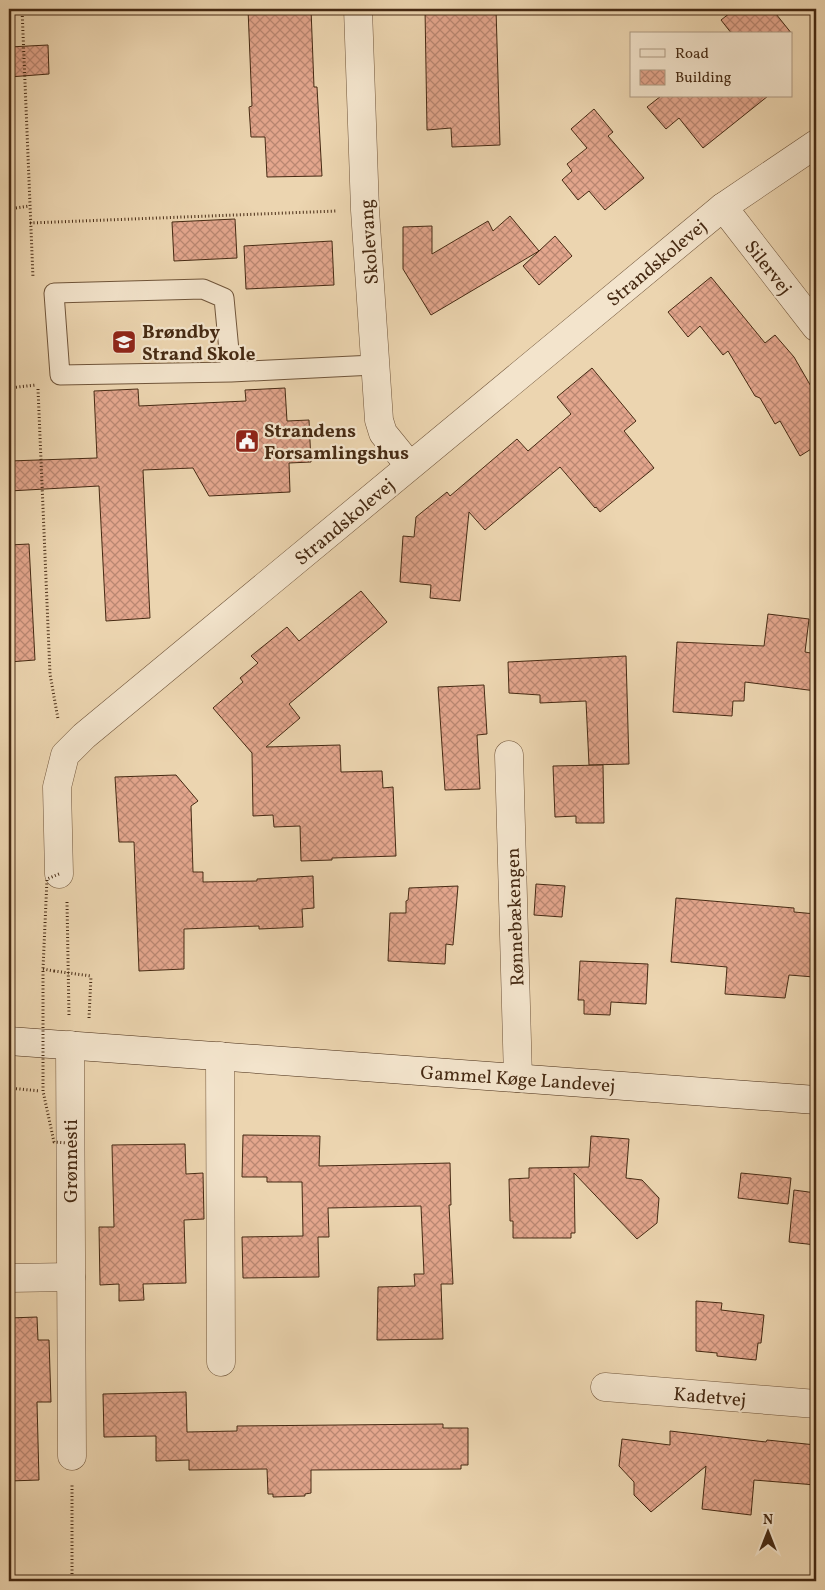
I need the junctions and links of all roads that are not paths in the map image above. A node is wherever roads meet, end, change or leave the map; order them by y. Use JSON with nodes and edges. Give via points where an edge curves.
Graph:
{"nodes":[{"id":1,"x":358,"y":9,"type":"edge"},
{"id":2,"x":816,"y":144,"type":"edge"},
{"id":3,"x":722,"y":207,"type":"junction"},
{"id":4,"x":816,"y":326,"type":"edge"},
{"id":5,"x":374,"y":365,"type":"junction"},
{"id":6,"x":231,"y":372,"type":"junction"},
{"id":7,"x":409,"y":465,"type":"junction"},
{"id":8,"x":509,"y":755,"type":"dead end"},
{"id":9,"x":63,"y":882,"type":"road end"},
{"id":10,"x":9,"y":1041,"type":"edge"},
{"id":11,"x":78,"y":1045,"type":"junction"},
{"id":12,"x":220,"y":1056,"type":"junction"},
{"id":13,"x":518,"y":1078,"type":"junction"},
{"id":14,"x":816,"y":1100,"type":"edge"},
{"id":15,"x":71,"y":1277,"type":"junction"},
{"id":16,"x":9,"y":1278,"type":"edge"},
{"id":17,"x":221,"y":1362,"type":"dead end"},
{"id":18,"x":605,"y":1387,"type":"dead end"},
{"id":19,"x":816,"y":1404,"type":"edge"},
{"id":20,"x":72,"y":1456,"type":"road end"}],
"edges":[{"from":1,"to":5,"type":"street","name":"Skolevang"},
{"from":2,"to":3,"type":"street","name":"Strandskolevej"},
{"from":3,"to":4,"type":"street","name":"Silervej"},
{"from":3,"to":7,"type":"street","name":"Strandskolevej"},
{"from":5,"to":6,"type":"lane"},
{"from":5,"to":7,"type":"street","name":"Skolevang","via":[[378,420],[383,433]]},
{"from":6,"to":6,"type":"lane","via":[[224,298],[203,289],[54,293],[60,375]]},
{"from":7,"to":9,"type":"street","name":"Strandskolevej","via":[[65,755],[56,787]]},
{"from":8,"to":13,"type":"street","name":"Rønnebækengen"},
{"from":10,"to":11,"type":"street","name":"Gammel Køge Landevej"},
{"from":11,"to":12,"type":"street","name":"Gammel Køge Landevej"},
{"from":11,"to":15,"type":"street","name":"Grønnesti","via":[[70,1143]]},
{"from":12,"to":13,"type":"street","name":"Gammel Køge Landevej"},
{"from":12,"to":17,"type":"street"},
{"from":13,"to":14,"type":"street","name":"Gammel Køge Landevej"},
{"from":15,"to":16,"type":"street"},
{"from":15,"to":20,"type":"street","name":"Grønnesti"},
{"from":18,"to":19,"type":"street","name":"Kadetvej"}]}
